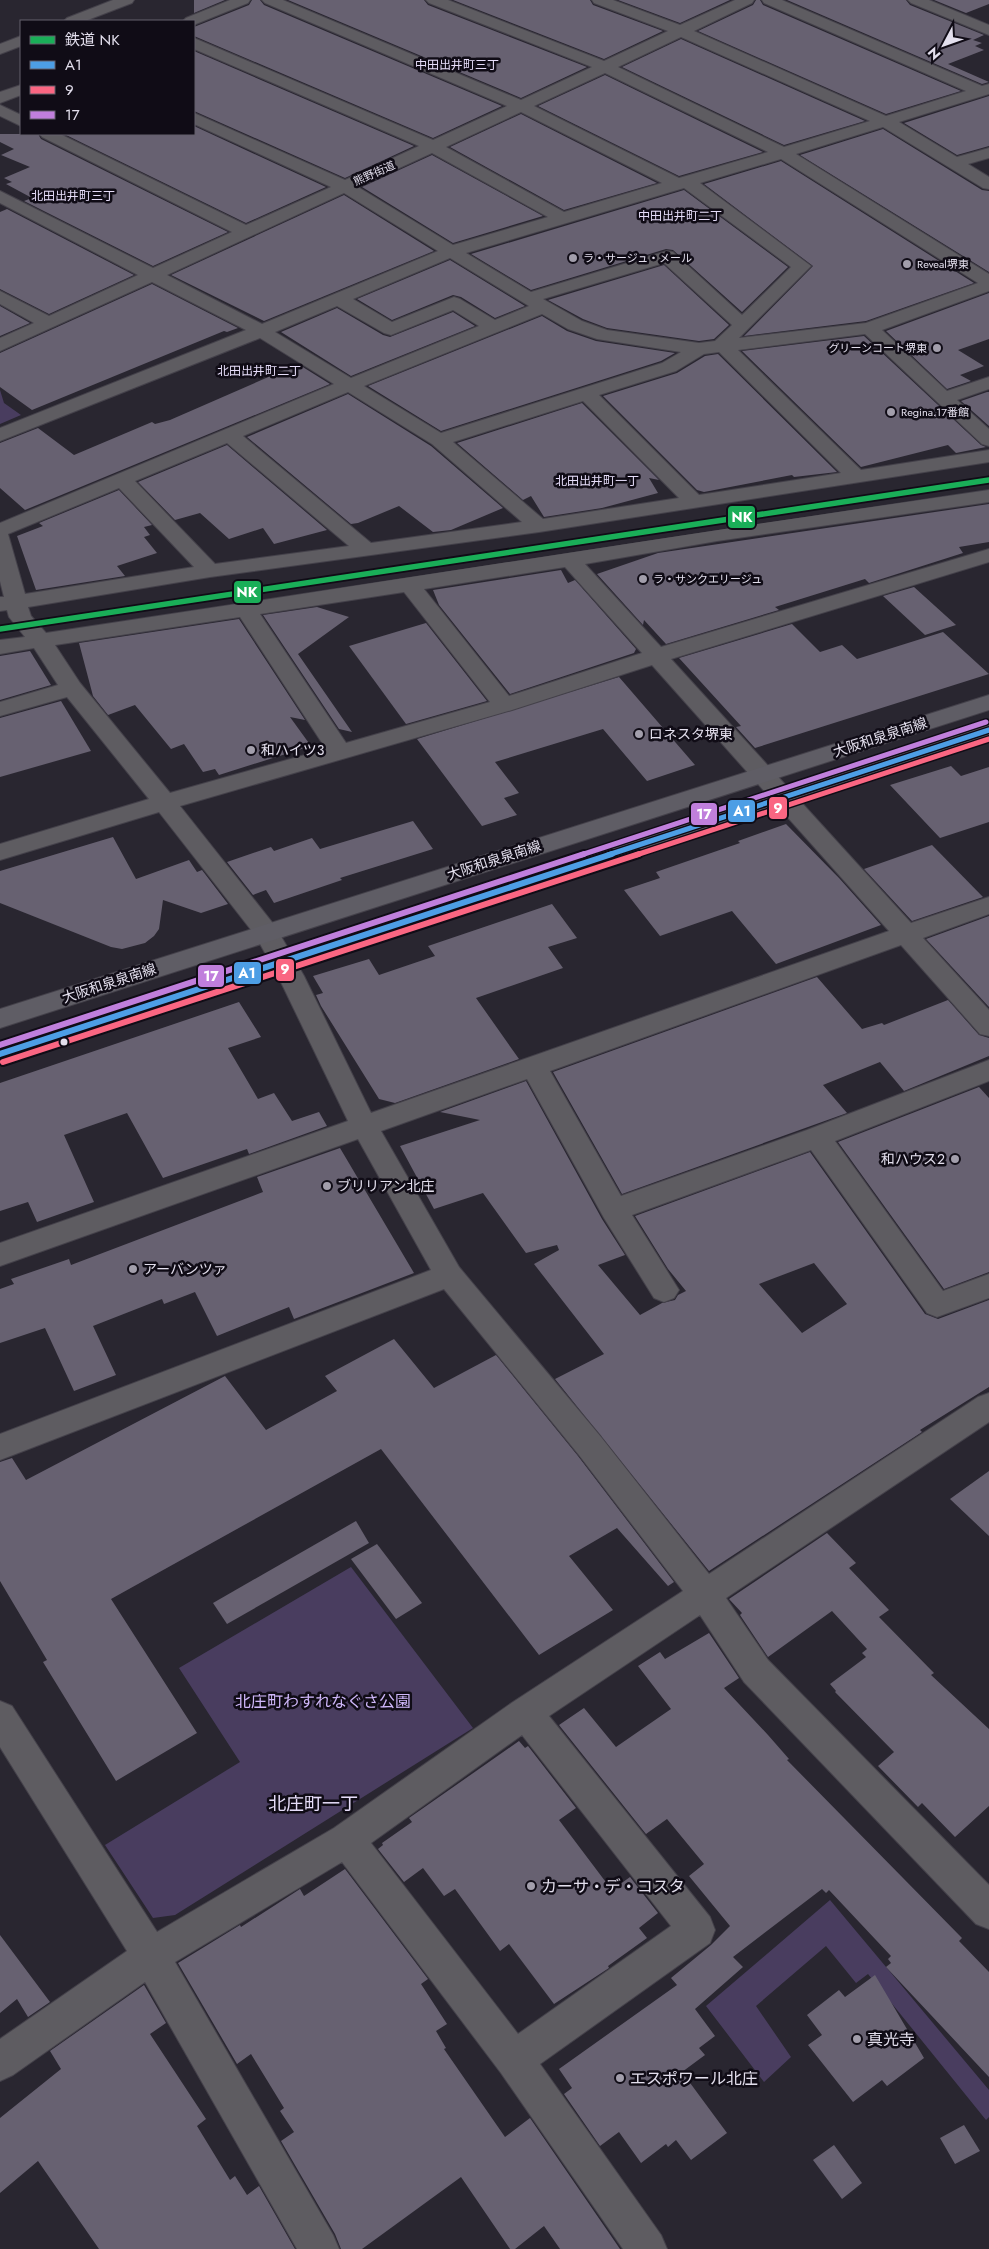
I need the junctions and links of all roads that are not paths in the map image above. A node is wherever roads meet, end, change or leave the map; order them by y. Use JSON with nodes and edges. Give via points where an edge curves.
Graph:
{"nodes":[{"id":1,"x":127,"y":0,"type":"edge"},
{"id":2,"x":244,"y":0,"type":"edge"},
{"id":3,"x":270,"y":0,"type":"edge"},
{"id":4,"x":434,"y":0,"type":"edge"},
{"id":5,"x":599,"y":0,"type":"edge"},
{"id":6,"x":747,"y":0,"type":"edge"},
{"id":7,"x":769,"y":0,"type":"edge"},
{"id":8,"x":916,"y":0,"type":"edge"},
{"id":9,"x":75,"y":20,"type":"edge"},
{"id":10,"x":194,"y":20,"type":"edge"},
{"id":11,"x":989,"y":30,"type":"edge"},
{"id":12,"x":681,"y":31,"type":"junction"},
{"id":13,"x":20,"y":40,"type":"edge"},
{"id":14,"x":195,"y":43,"type":"edge"},
{"id":15,"x":0,"y":49,"type":"edge"},
{"id":16,"x":606,"y":67,"type":"junction"},
{"id":17,"x":20,"y":90,"type":"edge"},
{"id":18,"x":984,"y":90,"type":"edge"},
{"id":19,"x":0,"y":98,"type":"edge"},
{"id":20,"x":522,"y":106,"type":"junction"},
{"id":21,"x":0,"y":110,"type":"edge"},
{"id":22,"x":195,"y":118,"type":"edge"},
{"id":23,"x":20,"y":120,"type":"edge"},
{"id":24,"x":885,"y":120,"type":"junction"},
{"id":25,"x":50,"y":135,"type":"edge"},
{"id":26,"x":432,"y":146,"type":"junction"},
{"id":27,"x":989,"y":153,"type":"edge"},
{"id":28,"x":784,"y":154,"type":"junction"},
{"id":29,"x":955,"y":163,"type":"junction"},
{"id":30,"x":682,"y":182,"type":"junction"},
{"id":31,"x":989,"y":184,"type":"edge"},
{"id":32,"x":344,"y":186,"type":"junction"},
{"id":33,"x":0,"y":196,"type":"edge"},
{"id":34,"x":562,"y":218,"type":"junction"},
{"id":35,"x":246,"y":232,"type":"junction"},
{"id":36,"x":452,"y":251,"type":"junction"},
{"id":37,"x":152,"y":275,"type":"junction"},
{"id":38,"x":989,"y":284,"type":"edge"},
{"id":39,"x":0,"y":296,"type":"edge"},
{"id":40,"x":339,"y":299,"type":"junction"},
{"id":41,"x":536,"y":302,"type":"junction"},
{"id":42,"x":48,"y":323,"type":"junction"},
{"id":43,"x":743,"y":324,"type":"junction"},
{"id":44,"x":494,"y":327,"type":"junction"},
{"id":45,"x":869,"y":328,"type":"junction"},
{"id":46,"x":261,"y":332,"type":"junction"},
{"id":47,"x":0,"y":345,"type":"edge"},
{"id":48,"x":722,"y":345,"type":"junction"},
{"id":49,"x":699,"y":349,"type":"junction"},
{"id":50,"x":989,"y":382,"type":"edge"},
{"id":51,"x":349,"y":384,"type":"junction"},
{"id":52,"x":586,"y":393,"type":"junction"},
{"id":53,"x":944,"y":398,"type":"junction"},
{"id":54,"x":0,"y":435,"type":"edge"},
{"id":55,"x":229,"y":435,"type":"junction"},
{"id":56,"x":439,"y":440,"type":"junction"},
{"id":57,"x":989,"y":440,"type":"edge"},
{"id":58,"x":989,"y":456,"type":"edge"},
{"id":59,"x":857,"y":477,"type":"junction"},
{"id":60,"x":122,"y":479,"type":"junction"},
{"id":61,"x":989,"y":496,"type":"edge"},
{"id":62,"x":694,"y":502,"type":"junction"},
{"id":63,"x":539,"y":526,"type":"junction"},
{"id":64,"x":0,"y":530,"type":"edge"},
{"id":65,"x":0,"y":537,"type":"edge"},
{"id":66,"x":367,"y":550,"type":"junction"},
{"id":67,"x":989,"y":555,"type":"edge"},
{"id":68,"x":570,"y":560,"type":"junction"},
{"id":69,"x":210,"y":571,"type":"junction"},
{"id":70,"x":409,"y":584,"type":"junction"},
{"id":71,"x":8,"y":603,"type":"edge"},
{"id":72,"x":246,"y":609,"type":"junction"},
{"id":73,"x":40,"y":640,"type":"junction"},
{"id":74,"x":0,"y":647,"type":"edge"},
{"id":75,"x":656,"y":656,"type":"junction"},
{"id":76,"x":72,"y":688,"type":"junction"},
{"id":77,"x":989,"y":702,"type":"edge"},
{"id":78,"x":504,"y":705,"type":"junction"},
{"id":79,"x":0,"y":709,"type":"edge"},
{"id":80,"x":989,"y":730,"type":"edge"},
{"id":81,"x":340,"y":752,"type":"junction"},
{"id":82,"x":763,"y":775,"type":"junction"},
{"id":83,"x":783,"y":797,"type":"junction"},
{"id":84,"x":163,"y":803,"type":"junction"},
{"id":85,"x":0,"y":852,"type":"edge"},
{"id":86,"x":989,"y":905,"type":"edge"},
{"id":87,"x":266,"y":932,"type":"junction"},
{"id":88,"x":905,"y":934,"type":"junction"},
{"id":89,"x":283,"y":961,"type":"junction"},
{"id":90,"x":0,"y":1019,"type":"edge"},
{"id":91,"x":989,"y":1028,"type":"edge"},
{"id":92,"x":0,"y":1054,"type":"edge"},
{"id":93,"x":533,"y":1065,"type":"junction"},
{"id":94,"x":989,"y":1070,"type":"edge"},
{"id":95,"x":364,"y":1126,"type":"junction"},
{"id":96,"x":817,"y":1137,"type":"junction"},
{"id":97,"x":614,"y":1210,"type":"junction"},
{"id":98,"x":0,"y":1255,"type":"edge"},
{"id":99,"x":449,"y":1275,"type":"junction"},
{"id":100,"x":989,"y":1286,"type":"edge"},
{"id":101,"x":664,"y":1290,"type":"dead end"},
{"id":102,"x":989,"y":1406,"type":"edge"},
{"id":103,"x":0,"y":1447,"type":"edge"},
{"id":104,"x":704,"y":1594,"type":"junction"},
{"id":105,"x":526,"y":1713,"type":"junction"},
{"id":106,"x":0,"y":1717,"type":"edge"},
{"id":107,"x":347,"y":1840,"type":"junction"},
{"id":108,"x":989,"y":1911,"type":"edge"},
{"id":109,"x":151,"y":1956,"type":"junction"},
{"id":110,"x":514,"y":2060,"type":"junction"},
{"id":111,"x":0,"y":2062,"type":"edge"},
{"id":112,"x":319,"y":2249,"type":"edge"},
{"id":113,"x":647,"y":2249,"type":"edge"}],
"edges":[{"from":1,"to":9,"type":"street"},
{"from":2,"to":10,"type":"street"},
{"from":3,"to":20,"type":"street"},
{"from":4,"to":16,"type":"street"},
{"from":5,"to":12,"type":"street"},
{"from":6,"to":12,"type":"street","name":"熊野街道"},
{"from":7,"to":18,"type":"street"},
{"from":8,"to":11,"type":"street"},
{"from":12,"to":16,"type":"street","name":"熊野街道"},
{"from":12,"to":24,"type":"street"},
{"from":13,"to":15,"type":"street"},
{"from":14,"to":26,"type":"street"},
{"from":16,"to":20,"type":"street","name":"熊野街道"},
{"from":16,"to":28,"type":"street"},
{"from":17,"to":19,"type":"street"},
{"from":18,"to":24,"type":"street"},
{"from":20,"to":26,"type":"street","name":"熊野街道"},
{"from":20,"to":30,"type":"street"},
{"from":21,"to":23,"type":"street"},
{"from":22,"to":32,"type":"street"},
{"from":24,"to":28,"type":"street"},
{"from":24,"to":29,"type":"street"},
{"from":25,"to":35,"type":"street"},
{"from":26,"to":32,"type":"street","name":"熊野街道"},
{"from":26,"to":34,"type":"street"},
{"from":27,"to":29,"type":"street"},
{"from":28,"to":30,"type":"street"},
{"from":28,"to":38,"type":"street"},
{"from":29,"to":31,"type":"street"},
{"from":30,"to":34,"type":"street"},
{"from":30,"to":43,"type":"street","via":[[802,266]]},
{"from":32,"to":35,"type":"street","name":"熊野街道"},
{"from":32,"to":36,"type":"street"},
{"from":33,"to":37,"type":"street"},
{"from":34,"to":36,"type":"street"},
{"from":35,"to":37,"type":"street","name":"熊野街道"},
{"from":36,"to":40,"type":"street"},
{"from":36,"to":41,"type":"street"},
{"from":37,"to":42,"type":"street","name":"熊野街道"},
{"from":37,"to":46,"type":"street"},
{"from":38,"to":45,"type":"street"},
{"from":39,"to":42,"type":"street"},
{"from":40,"to":44,"type":"street","via":[[390,330],[454,304]]},
{"from":40,"to":46,"type":"street"},
{"from":41,"to":43,"type":"street","via":[[666,256]]},
{"from":41,"to":44,"type":"street"},
{"from":41,"to":49,"type":"street","via":[[575,325],[604,334]]},
{"from":42,"to":47,"type":"street","name":"熊野街道"},
{"from":43,"to":48,"type":"street"},
{"from":44,"to":51,"type":"street"},
{"from":45,"to":48,"type":"street"},
{"from":45,"to":53,"type":"street"},
{"from":46,"to":51,"type":"street"},
{"from":46,"to":54,"type":"street"},
{"from":48,"to":49,"type":"street"},
{"from":48,"to":59,"type":"street"},
{"from":49,"to":52,"type":"street","via":[[669,367]]},
{"from":50,"to":53,"type":"street"},
{"from":51,"to":55,"type":"street"},
{"from":51,"to":56,"type":"street"},
{"from":52,"to":56,"type":"street"},
{"from":52,"to":62,"type":"street"},
{"from":53,"to":57,"type":"street"},
{"from":55,"to":60,"type":"street"},
{"from":55,"to":66,"type":"street"},
{"from":56,"to":63,"type":"street"},
{"from":58,"to":59,"type":"street"},
{"from":59,"to":62,"type":"street"},
{"from":60,"to":64,"type":"street"},
{"from":60,"to":69,"type":"street"},
{"from":61,"to":68,"type":"street","via":[[717,535]]},
{"from":62,"to":63,"type":"street"},
{"from":63,"to":66,"type":"street"},
{"from":65,"to":71,"type":"street"},
{"from":66,"to":69,"type":"street"},
{"from":67,"to":75,"type":"street"},
{"from":68,"to":70,"type":"street"},
{"from":68,"to":75,"type":"street"},
{"from":69,"to":71,"type":"street"},
{"from":70,"to":72,"type":"street"},
{"from":70,"to":78,"type":"street"},
{"from":71,"to":73,"type":"street"},
{"from":72,"to":73,"type":"street"},
{"from":72,"to":81,"type":"street"},
{"from":73,"to":74,"type":"street"},
{"from":73,"to":76,"type":"street"},
{"from":75,"to":78,"type":"street"},
{"from":75,"to":82,"type":"street"},
{"from":76,"to":79,"type":"street"},
{"from":76,"to":84,"type":"street"},
{"from":77,"to":82,"type":"main road","name":"大阪和泉泉南線"},
{"from":78,"to":81,"type":"street"},
{"from":80,"to":83,"type":"main road","name":"大阪和泉泉南線"},
{"from":81,"to":84,"type":"street"},
{"from":82,"to":83,"type":"street"},
{"from":82,"to":87,"type":"main road","name":"大阪和泉泉南線"},
{"from":83,"to":88,"type":"street"},
{"from":83,"to":89,"type":"main road","name":"大阪和泉泉南線"},
{"from":84,"to":85,"type":"street"},
{"from":84,"to":87,"type":"street"},
{"from":86,"to":88,"type":"street"},
{"from":87,"to":89,"type":"street"},
{"from":87,"to":90,"type":"main road","name":"大阪和泉泉南線"},
{"from":88,"to":91,"type":"street"},
{"from":88,"to":93,"type":"street"},
{"from":89,"to":92,"type":"main road","name":"大阪和泉泉南線"},
{"from":89,"to":95,"type":"street"},
{"from":93,"to":95,"type":"street"},
{"from":93,"to":97,"type":"street"},
{"from":94,"to":96,"type":"street"},
{"from":95,"to":98,"type":"street"},
{"from":95,"to":99,"type":"street"},
{"from":96,"to":97,"type":"street"},
{"from":96,"to":100,"type":"street","via":[[936,1305]]},
{"from":97,"to":101,"type":"street"},
{"from":99,"to":103,"type":"street"},
{"from":99,"to":104,"type":"street","via":[[590,1446]]},
{"from":102,"to":104,"type":"street"},
{"from":104,"to":105,"type":"street"},
{"from":104,"to":108,"type":"street","via":[[756,1671]]},
{"from":105,"to":107,"type":"street"},
{"from":105,"to":110,"type":"street","via":[[696,1930]]},
{"from":106,"to":109,"type":"street"},
{"from":107,"to":109,"type":"street"},
{"from":107,"to":110,"type":"street"},
{"from":109,"to":111,"type":"street"},
{"from":109,"to":112,"type":"street"},
{"from":110,"to":113,"type":"street"}]}
